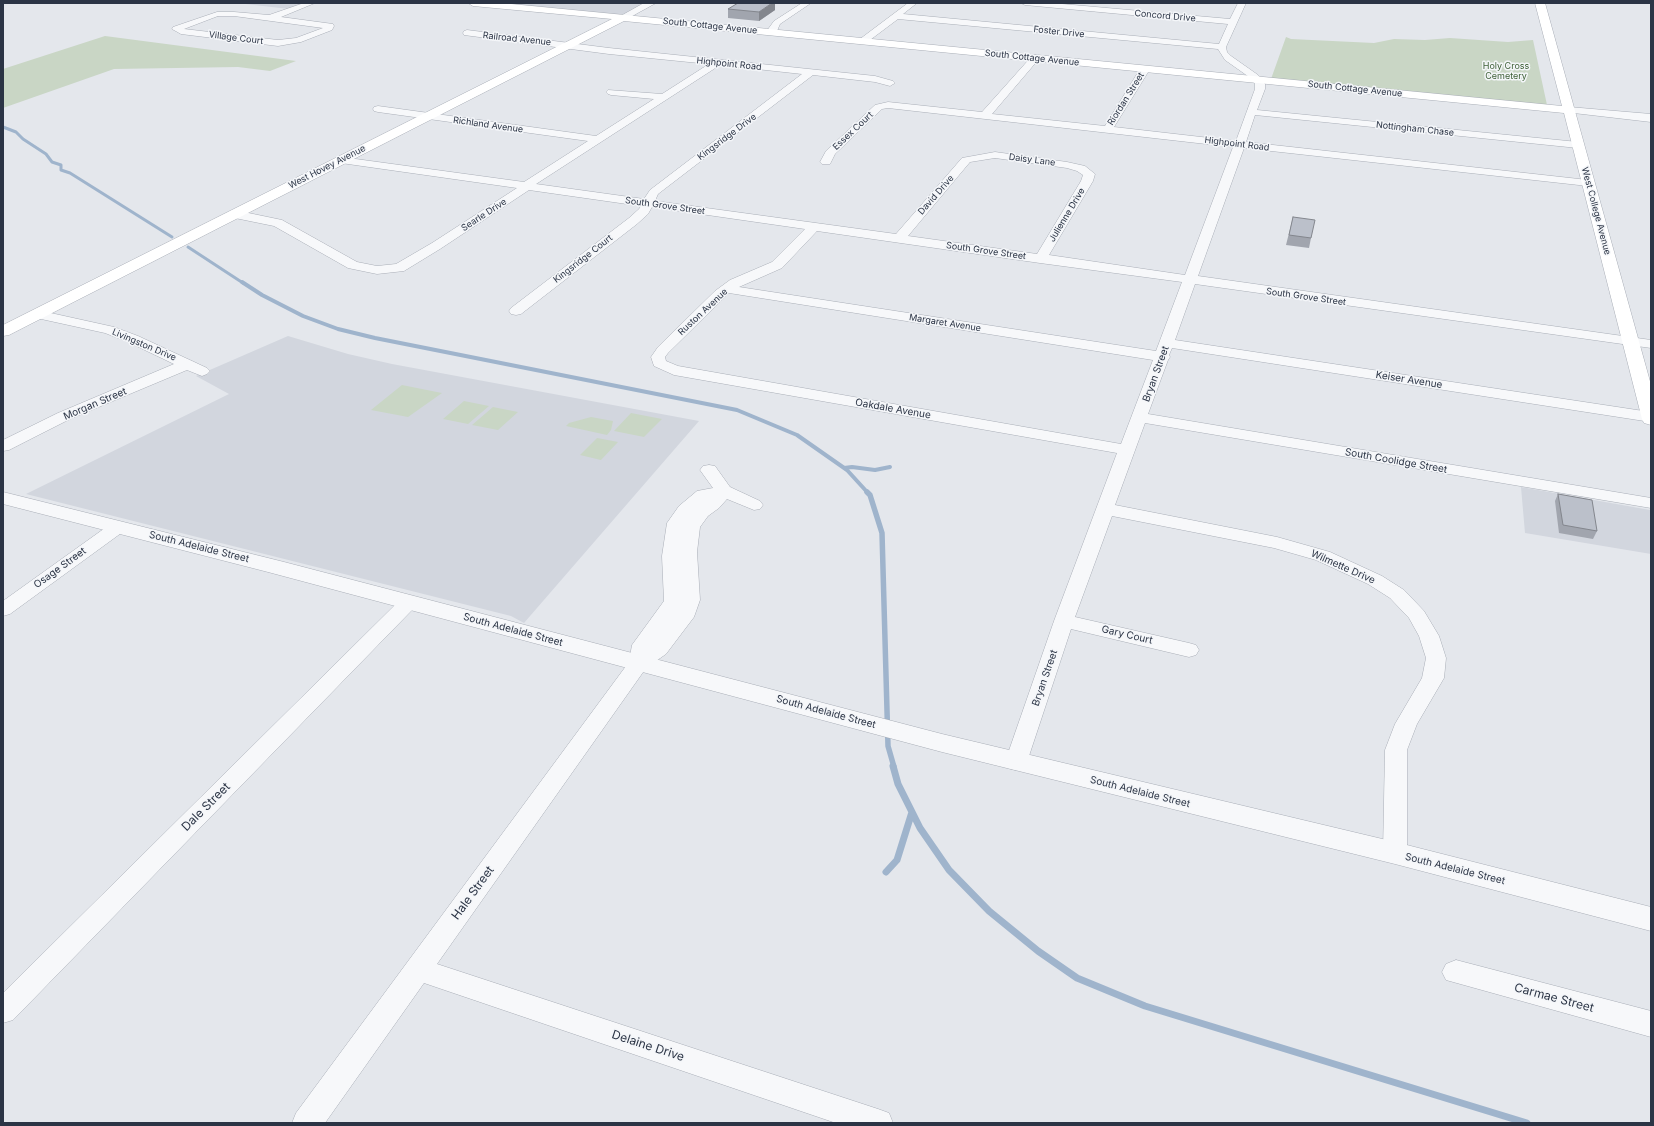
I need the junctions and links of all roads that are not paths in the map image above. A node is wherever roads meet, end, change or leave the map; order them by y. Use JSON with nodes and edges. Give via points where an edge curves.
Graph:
{"nodes":[{"id":1,"x":312,"y":3,"type":"edge"},
{"id":2,"x":473,"y":3,"type":"edge"},
{"id":3,"x":652,"y":3,"type":"edge"},
{"id":4,"x":808,"y":3,"type":"edge"},
{"id":5,"x":913,"y":3,"type":"edge"},
{"id":6,"x":1025,"y":3,"type":"edge"},
{"id":7,"x":1242,"y":3,"type":"edge"},
{"id":8,"x":1540,"y":3,"type":"edge"},
{"id":9,"x":896,"y":16,"type":"junction"},
{"id":10,"x":270,"y":18,"type":"junction"},
{"id":11,"x":622,"y":18,"type":"junction"},
{"id":12,"x":1233,"y":22,"type":"junction"},
{"id":13,"x":770,"y":32,"type":"junction"},
{"id":14,"x":467,"y":34,"type":"dead end"},
{"id":15,"x":863,"y":41,"type":"junction"},
{"id":16,"x":567,"y":45,"type":"junction"},
{"id":17,"x":1222,"y":47,"type":"junction"},
{"id":18,"x":1035,"y":58,"type":"junction"},
{"id":19,"x":717,"y":62,"type":"junction"},
{"id":20,"x":1145,"y":69,"type":"junction"},
{"id":21,"x":811,"y":72,"type":"junction"},
{"id":22,"x":1257,"y":80,"type":"junction"},
{"id":23,"x":890,"y":83,"type":"dead end"},
{"id":24,"x":611,"y":92,"type":"dead end"},
{"id":25,"x":662,"y":97,"type":"junction"},
{"id":26,"x":886,"y":105,"type":"joint"},
{"id":27,"x":378,"y":109,"type":"dead end"},
{"id":28,"x":1569,"y":110,"type":"junction"},
{"id":29,"x":1252,"y":112,"type":"junction"},
{"id":30,"x":984,"y":115,"type":"junction"},
{"id":31,"x":426,"y":116,"type":"junction"},
{"id":32,"x":1651,"y":118,"type":"edge"},
{"id":33,"x":1108,"y":129,"type":"junction"},
{"id":34,"x":598,"y":139,"type":"junction"},
{"id":35,"x":1240,"y":144,"type":"junction"},
{"id":36,"x":1578,"y":145,"type":"junction"},
{"id":37,"x":977,"y":156,"type":"joint"},
{"id":38,"x":341,"y":160,"type":"junction"},
{"id":39,"x":826,"y":162,"type":"dead end"},
{"id":40,"x":1085,"y":170,"type":"joint"},
{"id":41,"x":1588,"y":184,"type":"junction"},
{"id":42,"x":526,"y":187,"type":"junction"},
{"id":43,"x":647,"y":204,"type":"junction"},
{"id":44,"x":234,"y":214,"type":"junction"},
{"id":45,"x":814,"y":227,"type":"junction"},
{"id":46,"x":899,"y":239,"type":"junction"},
{"id":47,"x":1040,"y":259,"type":"junction"},
{"id":48,"x":1190,"y":280,"type":"junction"},
{"id":49,"x":727,"y":289,"type":"junction"},
{"id":50,"x":516,"y":311,"type":"dead end"},
{"id":51,"x":37,"y":314,"type":"junction"},
{"id":52,"x":3,"y":331,"type":"edge"},
{"id":53,"x":1631,"y":341,"type":"junction"},
{"id":54,"x":1651,"y":344,"type":"edge"},
{"id":55,"x":1165,"y":350,"type":"junction"},
{"id":56,"x":659,"y":363,"type":"joint"},
{"id":57,"x":188,"y":364,"type":"junction"},
{"id":58,"x":202,"y":371,"type":"dead end"},
{"id":59,"x":1140,"y":417,"type":"junction"},
{"id":60,"x":1651,"y":418,"type":"edge"},
{"id":61,"x":3,"y":446,"type":"edge"},
{"id":62,"x":1128,"y":450,"type":"junction"},
{"id":63,"x":709,"y":470,"type":"dead end"},
{"id":64,"x":724,"y":491,"type":"junction"},
{"id":65,"x":3,"y":498,"type":"edge"},
{"id":66,"x":1651,"y":503,"type":"edge"},
{"id":67,"x":754,"y":505,"type":"dead end"},
{"id":68,"x":1106,"y":510,"type":"junction"},
{"id":69,"x":118,"y":527,"type":"junction"},
{"id":70,"x":408,"y":603,"type":"junction"},
{"id":71,"x":3,"y":610,"type":"edge"},
{"id":72,"x":1064,"y":621,"type":"junction"},
{"id":73,"x":1189,"y":650,"type":"dead end"},
{"id":74,"x":639,"y":663,"type":"junction"},
{"id":75,"x":1016,"y":762,"type":"junction"},
{"id":76,"x":1395,"y":853,"type":"junction"},
{"id":77,"x":1651,"y":919,"type":"edge"},
{"id":78,"x":417,"y":969,"type":"junction"},
{"id":79,"x":1456,"y":972,"type":"dead end"},
{"id":80,"x":3,"y":1011,"type":"edge"},
{"id":81,"x":1651,"y":1024,"type":"edge"},
{"id":82,"x":307,"y":1123,"type":"edge"},
{"id":83,"x":878,"y":1123,"type":"edge"}],
"edges":[{"from":1,"to":10,"type":"street","name":"Village Court"},
{"from":2,"to":11,"type":"main road","name":"South Cottage Avenue"},
{"from":3,"to":11,"type":"street","name":"West Hovey Avenue"},
{"from":4,"to":13,"type":"street","via":[[777,23]]},
{"from":5,"to":9,"type":"street"},
{"from":6,"to":12,"type":"street","name":"Concord Drive"},
{"from":7,"to":12,"type":"street"},
{"from":8,"to":28,"type":"main road","name":"West College Avenue"},
{"from":9,"to":15,"type":"street"},
{"from":9,"to":17,"type":"street","name":"Foster Drive"},
{"from":10,"to":10,"type":"street","name":"Village Court","via":[[330,26],[298,40],[278,43],[176,29],[217,14]]},
{"from":11,"to":13,"type":"main road","name":"South Cottage Avenue"},
{"from":11,"to":16,"type":"main road","name":"West Hovey Avenue"},
{"from":12,"to":17,"type":"street"},
{"from":13,"to":15,"type":"main road","name":"South Cottage Avenue"},
{"from":14,"to":16,"type":"street","name":"Railroad Avenue"},
{"from":15,"to":18,"type":"main road","name":"South Cottage Avenue"},
{"from":16,"to":19,"type":"street","name":"Highpoint Road"},
{"from":16,"to":31,"type":"main road","name":"West Hovey Avenue"},
{"from":17,"to":22,"type":"street","via":[[1228,58]]},
{"from":18,"to":20,"type":"main road","name":"South Cottage Avenue"},
{"from":18,"to":30,"type":"street"},
{"from":19,"to":21,"type":"street","name":"Highpoint Road"},
{"from":19,"to":25,"type":"street","name":"Searle Drive"},
{"from":20,"to":22,"type":"main road","name":"South Cottage Avenue"},
{"from":20,"to":33,"type":"street","name":"Riordan Street"},
{"from":21,"to":23,"type":"street","name":"Highpoint Road"},
{"from":21,"to":43,"type":"street","name":"Kingsridge Drive","via":[[654,192]]},
{"from":22,"to":28,"type":"main road","name":"South Cottage Avenue"},
{"from":22,"to":29,"type":"street","name":"Bryan Street","via":[[1260,89]]},
{"from":24,"to":25,"type":"street"},
{"from":25,"to":34,"type":"street","name":"Searle Drive"},
{"from":26,"to":30,"type":"street","name":"Highpoint Road"},
{"from":26,"to":39,"type":"street","name":"Essex Court","via":[[879,107],[830,153]]},
{"from":27,"to":31,"type":"street","name":"Richland Avenue"},
{"from":28,"to":32,"type":"street"},
{"from":28,"to":36,"type":"main road","name":"West College Avenue"},
{"from":29,"to":35,"type":"street","name":"Bryan Street"},
{"from":29,"to":36,"type":"street","name":"Nottingham Chase"},
{"from":30,"to":33,"type":"street","name":"Highpoint Road"},
{"from":31,"to":34,"type":"street","name":"Richland Avenue"},
{"from":31,"to":38,"type":"main road","name":"West Hovey Avenue"},
{"from":33,"to":35,"type":"street","name":"Highpoint Road"},
{"from":34,"to":42,"type":"street","name":"Searle Drive"},
{"from":35,"to":41,"type":"street","name":"Highpoint Road"},
{"from":35,"to":48,"type":"street","name":"Bryan Street"},
{"from":36,"to":41,"type":"main road","name":"West College Avenue"},
{"from":37,"to":40,"type":"street","name":"Daisy Lane","via":[[1031,160]]},
{"from":37,"to":46,"type":"street","name":"David Drive","via":[[966,160]]},
{"from":38,"to":42,"type":"street","name":"South Grove Street"},
{"from":38,"to":44,"type":"main road","name":"West Hovey Avenue"},
{"from":40,"to":47,"type":"street","name":"Julienne Drive","via":[[1089,174],[1088,181]]},
{"from":41,"to":53,"type":"main road","name":"West College Avenue"},
{"from":42,"to":43,"type":"street","name":"South Grove Street"},
{"from":42,"to":44,"type":"street","name":"Searle Drive","via":[[407,264],[390,270],[367,269],[353,265],[278,223]]},
{"from":43,"to":45,"type":"street","name":"South Grove Street"},
{"from":43,"to":50,"type":"street","name":"Kingsridge Court","via":[[644,211],[633,221]]},
{"from":44,"to":51,"type":"main road","name":"West Hovey Avenue"},
{"from":45,"to":46,"type":"street","name":"South Grove Street"},
{"from":45,"to":49,"type":"street","name":"Ruston Avenue","via":[[777,265]]},
{"from":46,"to":47,"type":"street","name":"South Grove Street"},
{"from":47,"to":48,"type":"street","name":"South Grove Street"},
{"from":48,"to":53,"type":"street","name":"South Grove Street"},
{"from":48,"to":55,"type":"street","name":"Bryan Street"},
{"from":49,"to":55,"type":"street","name":"Margaret Avenue"},
{"from":49,"to":56,"type":"street","name":"Ruston Avenue","via":[[663,350],[658,357]]},
{"from":51,"to":52,"type":"main road","name":"West Hovey Avenue"},
{"from":51,"to":57,"type":"street","name":"Livingston Drive","via":[[109,330]]},
{"from":53,"to":54,"type":"street","name":"South Grove Street"},
{"from":53,"to":60,"type":"main road","name":"West College Avenue"},
{"from":55,"to":59,"type":"street","name":"Bryan Street"},
{"from":55,"to":60,"type":"street","name":"Keiser Avenue"},
{"from":56,"to":62,"type":"street","name":"Oakdale Avenue","via":[[674,370]]},
{"from":57,"to":58,"type":"street","name":"Livingston Drive"},
{"from":57,"to":61,"type":"street","name":"Morgan Street","via":[[64,416]]},
{"from":59,"to":62,"type":"street","name":"Bryan Street"},
{"from":59,"to":66,"type":"street","name":"South Coolidge Street"},
{"from":62,"to":68,"type":"street","name":"Bryan Street"},
{"from":63,"to":64,"type":"street"},
{"from":64,"to":67,"type":"street"},
{"from":64,"to":74,"type":"street","via":[[703,495],[685,510],[676,523],[681,540],[671,556],[681,575],[674,601],[642,645]]},
{"from":65,"to":69,"type":"street","name":"South Adelaide Street"},
{"from":68,"to":72,"type":"street","name":"Bryan Street"},
{"from":68,"to":76,"type":"street","name":"Wilmette Drive","via":[[1277,543],[1322,556],[1375,580],[1397,594],[1417,615],[1429,636],[1436,658],[1433,678],[1406,724],[1396,750]]},
{"from":69,"to":70,"type":"street","name":"South Adelaide Street"},
{"from":69,"to":71,"type":"street","name":"Osage Street"},
{"from":70,"to":74,"type":"street","name":"South Adelaide Street"},
{"from":70,"to":80,"type":"street","name":"Dale Street"},
{"from":72,"to":73,"type":"street","name":"Gary Court"},
{"from":72,"to":75,"type":"street","name":"Bryan Street"},
{"from":74,"to":75,"type":"street","name":"South Adelaide Street"},
{"from":74,"to":78,"type":"street","name":"Hale Street"},
{"from":75,"to":76,"type":"street","name":"South Adelaide Street"},
{"from":76,"to":77,"type":"street","name":"South Adelaide Street"},
{"from":78,"to":82,"type":"street","name":"Hale Street"},
{"from":78,"to":83,"type":"street","name":"Delaine Drive"},
{"from":79,"to":81,"type":"street","name":"Carmae Street"}]}
